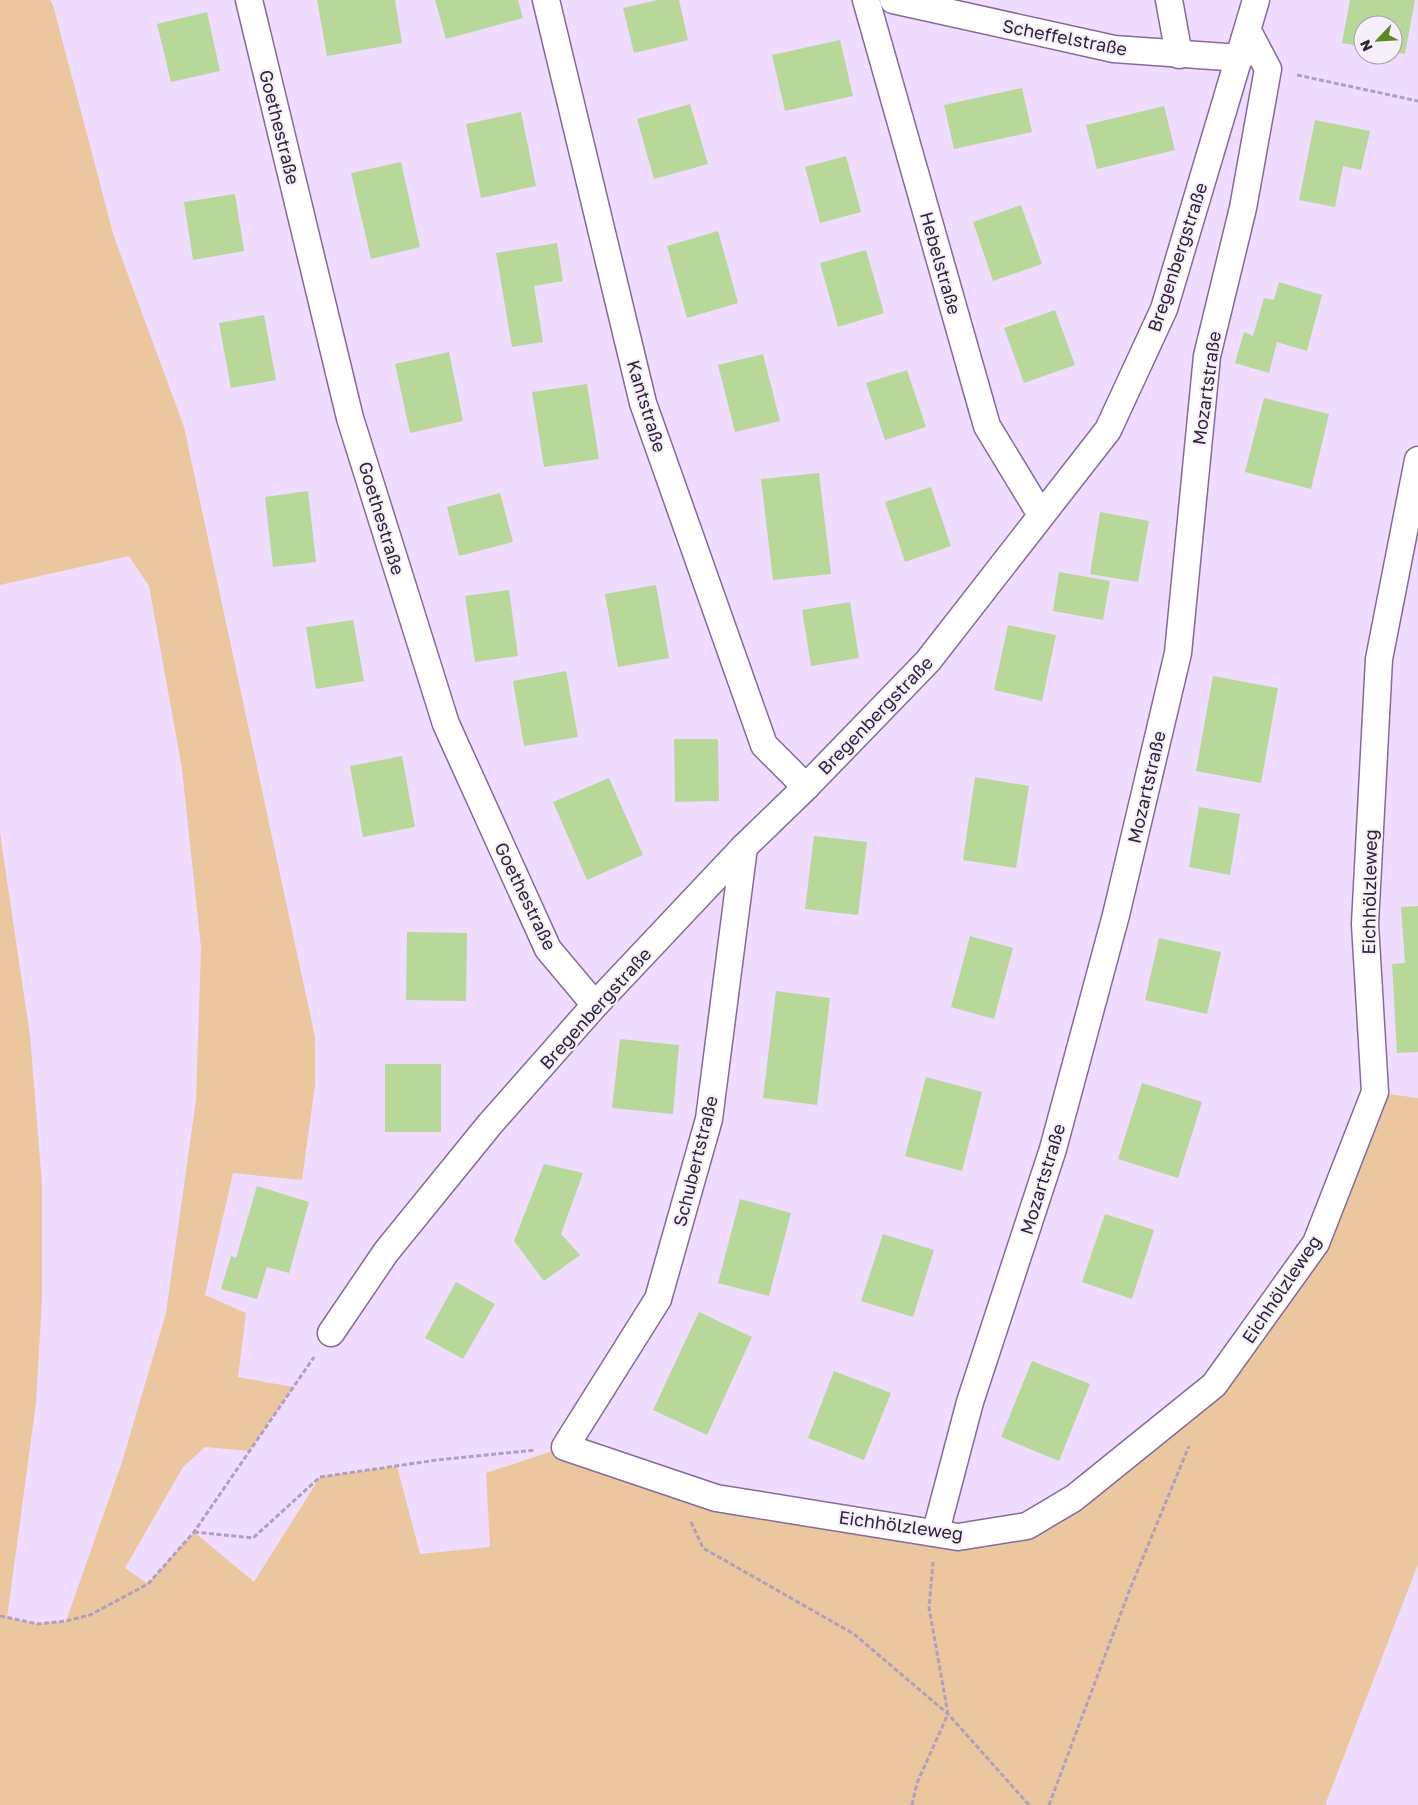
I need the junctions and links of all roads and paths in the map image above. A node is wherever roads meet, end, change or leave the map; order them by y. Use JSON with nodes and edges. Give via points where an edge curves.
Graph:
{"nodes":[{"id":1,"x":249,"y":0,"type":"edge"},
{"id":2,"x":546,"y":0,"type":"edge"},
{"id":3,"x":866,"y":0,"type":"edge"},
{"id":4,"x":893,"y":0,"type":"edge"},
{"id":5,"x":1169,"y":0,"type":"edge"},
{"id":6,"x":1256,"y":0,"type":"edge"},
{"id":7,"x":1248,"y":31,"type":"junction"},
{"id":8,"x":1179,"y":55,"type":"junction"},
{"id":9,"x":1240,"y":58,"type":"junction"},
{"id":10,"x":1268,"y":69,"type":"junction"},
{"id":11,"x":1418,"y":101,"type":"edge"},
{"id":12,"x":1418,"y":460,"type":"edge"},
{"id":13,"x":1041,"y":515,"type":"junction"},
{"id":14,"x":806,"y":787,"type":"junction"},
{"id":15,"x":744,"y":847,"type":"junction"},
{"id":16,"x":595,"y":1005,"type":"junction"},
{"id":17,"x":331,"y":1333,"type":"joint"},
{"id":18,"x":1191,"y":1439,"type":"dead end"},
{"id":19,"x":565,"y":1447,"type":"junction"},
{"id":20,"x":672,"y":1483,"type":"junction"},
{"id":21,"x":936,"y":1531,"type":"junction"},
{"id":22,"x":194,"y":1532,"type":"junction"},
{"id":23,"x":0,"y":1616,"type":"edge"},
{"id":24,"x":948,"y":1714,"type":"junction"},
{"id":25,"x":912,"y":1805,"type":"edge"},
{"id":26,"x":1029,"y":1805,"type":"edge"},
{"id":27,"x":1049,"y":1805,"type":"edge"}],
"edges":[{"from":1,"to":16,"type":"street","name":"Goethestraße","via":[[350,418],[446,724],[548,949]]},
{"from":2,"to":14,"type":"street","name":"Kantstraße","via":[[643,402],[764,745]]},
{"from":3,"to":13,"type":"street","name":"Hebelstraße","via":[[987,426]]},
{"from":4,"to":8,"type":"street","name":"Scheffelstraße","via":[[1114,49]]},
{"from":5,"to":8,"type":"street"},
{"from":6,"to":7,"type":"street","name":"Bregenbergstraße"},
{"from":7,"to":9,"type":"street","name":"Bregenbergstraße"},
{"from":7,"to":10,"type":"street"},
{"from":8,"to":9,"type":"street","name":"Scheffelstraße"},
{"from":9,"to":13,"type":"street","name":"Bregenbergstraße","via":[[1164,309],[1108,430]]},
{"from":10,"to":11,"type":"path"},
{"from":10,"to":21,"type":"street","name":"Mozartstraße","via":[[1243,208],[1207,356],[1178,652],[1116,915],[1053,1150],[970,1402]]},
{"from":12,"to":21,"type":"street","name":"Eichhölzleweg","via":[[1379,659],[1365,924],[1375,1092],[1316,1243],[1214,1385],[1074,1498],[1027,1526],[958,1537]]},
{"from":13,"to":14,"type":"street","name":"Bregenbergstraße","via":[[928,661]]},
{"from":14,"to":15,"type":"street","name":"Bregenbergstraße"},
{"from":15,"to":16,"type":"street","name":"Bregenbergstraße"},
{"from":15,"to":19,"type":"street","name":"Schubertstraße","via":[[709,1119],[658,1299]]},
{"from":16,"to":17,"type":"street","name":"Bregenbergstraße","via":[[490,1124],[386,1252]]},
{"from":17,"to":22,"type":"path"},
{"from":18,"to":27,"type":"path","via":[[1130,1589]]},
{"from":19,"to":20,"type":"street","name":"Eichhölzleweg"},
{"from":19,"to":22,"type":"path","via":[[437,1460],[320,1478],[253,1538]]},
{"from":20,"to":21,"type":"street","name":"Eichhölzleweg","via":[[716,1498]]},
{"from":20,"to":24,"type":"path","via":[[703,1548],[854,1634]]},
{"from":21,"to":24,"type":"path","via":[[929,1608]]},
{"from":22,"to":23,"type":"path","via":[[148,1584],[90,1614],[38,1624]]},
{"from":24,"to":25,"type":"path","via":[[917,1783]]},
{"from":24,"to":26,"type":"path"}]}
